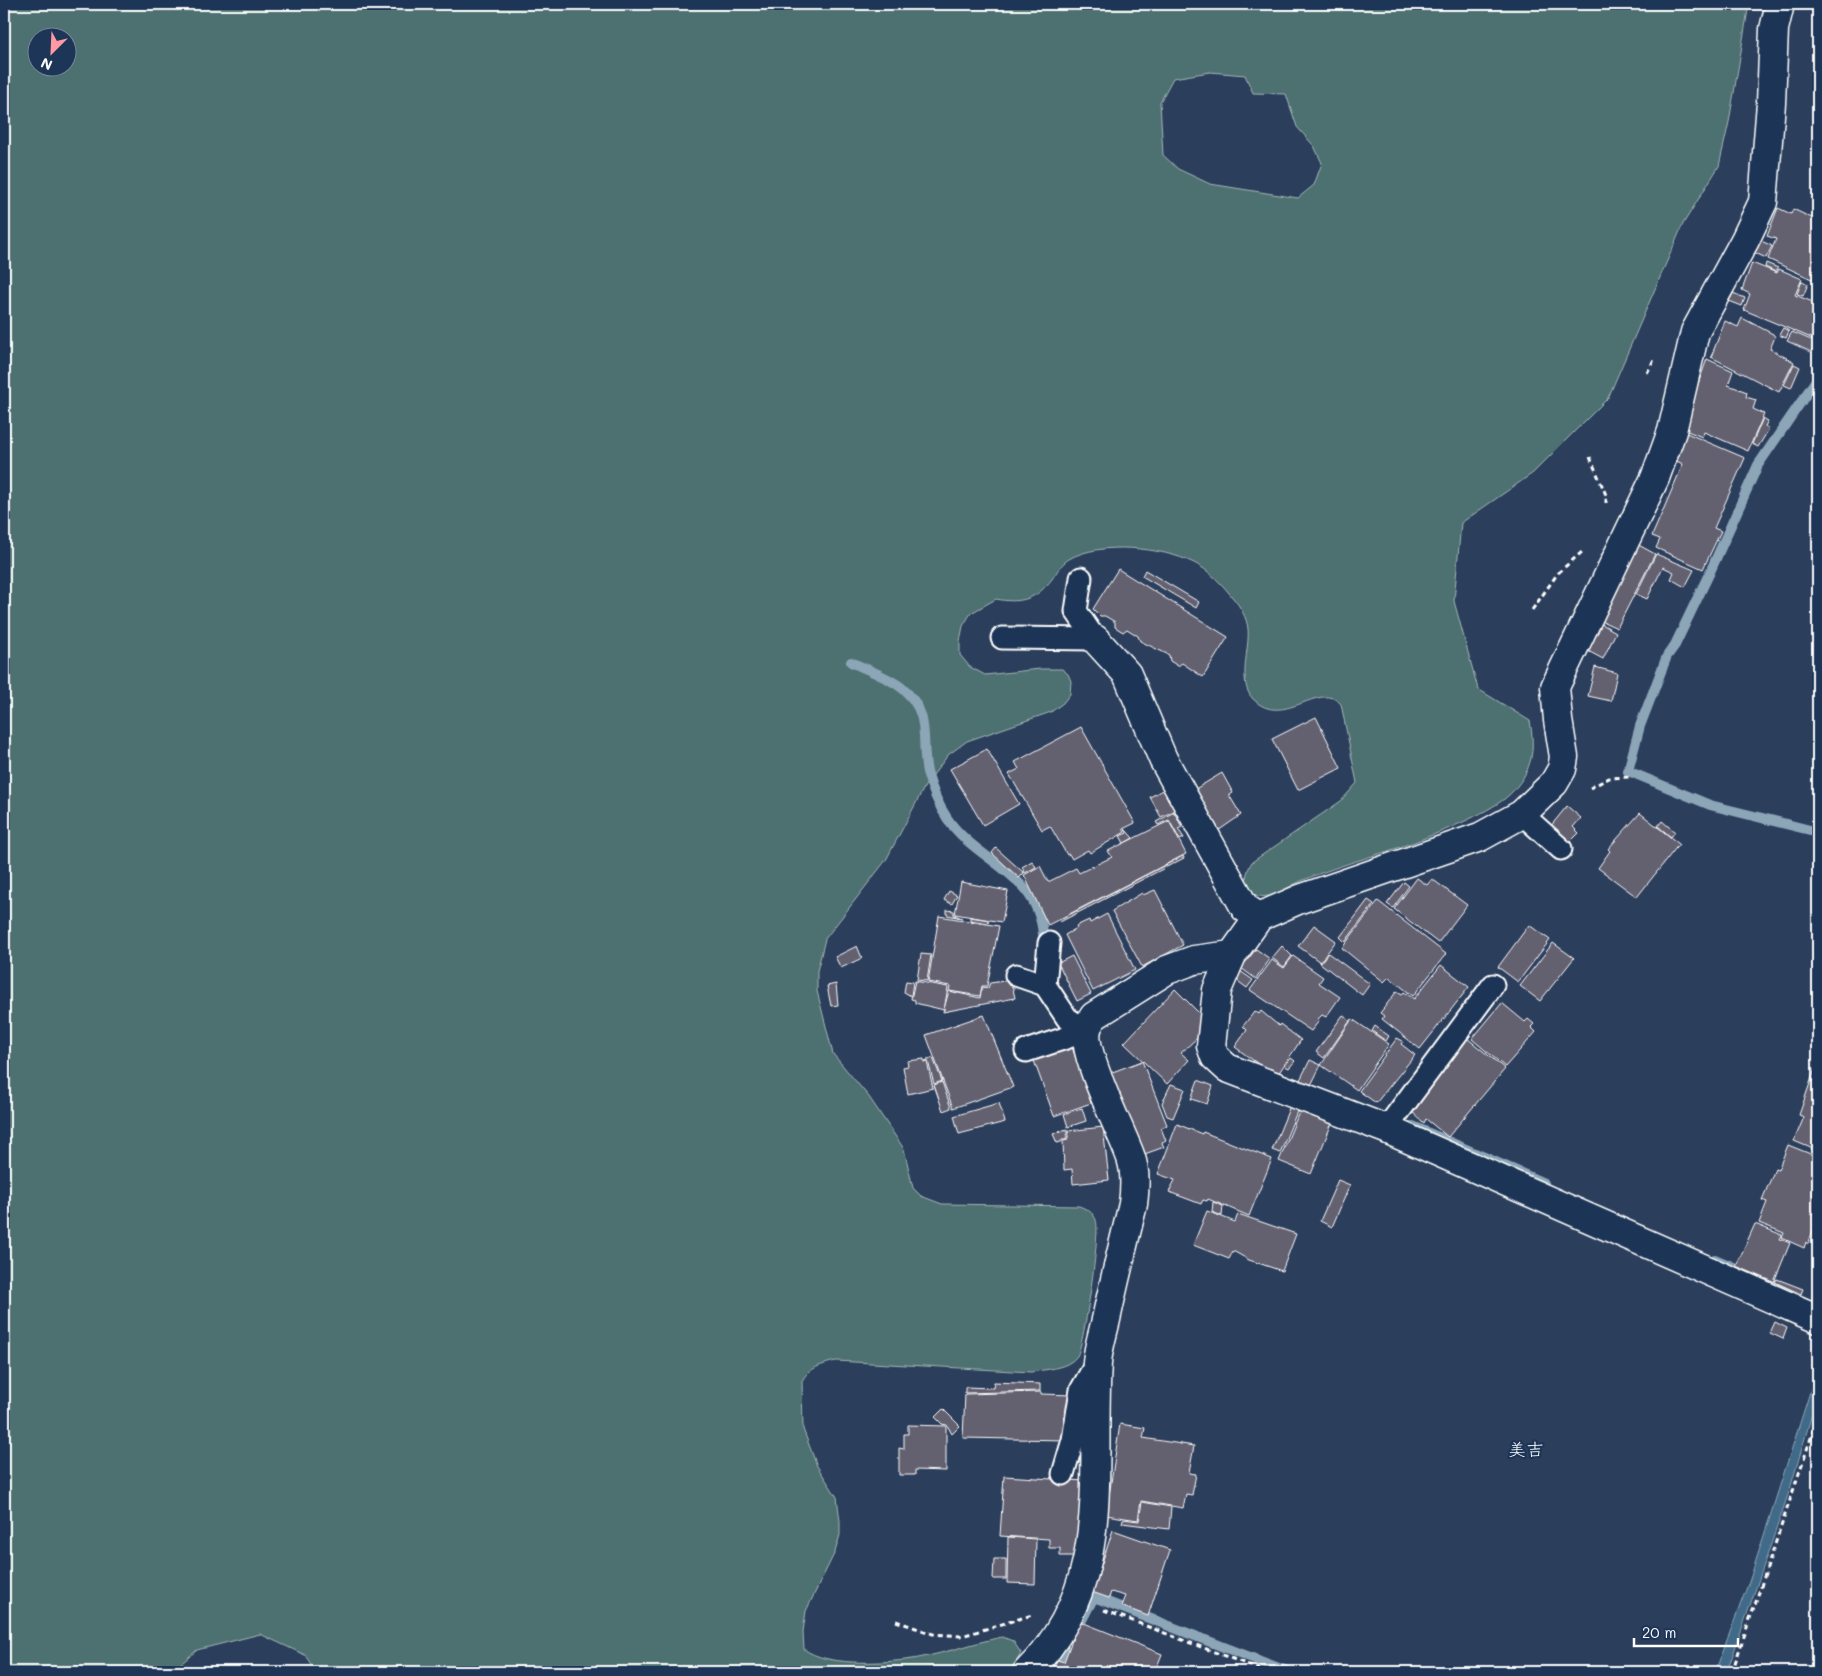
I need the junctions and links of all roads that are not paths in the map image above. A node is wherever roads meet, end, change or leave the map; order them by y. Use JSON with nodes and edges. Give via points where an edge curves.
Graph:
{"nodes":[{"id":1,"x":1780,"y":4,"type":"edge"},
{"id":2,"x":1081,"y":578,"type":"dead end"},
{"id":3,"x":1002,"y":638,"type":"dead end"},
{"id":4,"x":1095,"y":639,"type":"junction"},
{"id":5,"x":1522,"y":814,"type":"junction"},
{"id":6,"x":1561,"y":849,"type":"dead end"},
{"id":7,"x":1259,"y":917,"type":"junction"},
{"id":8,"x":1049,"y":944,"type":"dead end"},
{"id":9,"x":1232,"y":955,"type":"junction"},
{"id":10,"x":1016,"y":975,"type":"dead end"},
{"id":11,"x":1493,"y":984,"type":"dead end"},
{"id":12,"x":1045,"y":985,"type":"junction"},
{"id":13,"x":1087,"y":1031,"type":"junction"},
{"id":14,"x":1026,"y":1051,"type":"dead end"},
{"id":15,"x":1386,"y":1129,"type":"junction"},
{"id":16,"x":1818,"y":1319,"type":"edge"},
{"id":17,"x":1097,"y":1362,"type":"junction"},
{"id":18,"x":1063,"y":1474,"type":"dead end"},
{"id":19,"x":1027,"y":1672,"type":"edge"}],
"edges":[{"from":1,"to":5,"type":"street","via":[[1774,29],[1763,202],[1695,332],[1672,431],[1655,478],[1555,687],[1564,757],[1562,769],[1554,783]]},
{"from":2,"to":4,"type":"lane","via":[[1076,611]]},
{"from":3,"to":4,"type":"lane"},
{"from":4,"to":7,"type":"street","via":[[1127,674],[1163,759],[1245,908]]},
{"from":5,"to":6,"type":"lane"},
{"from":5,"to":7,"type":"street","via":[[1480,837],[1300,899]]},
{"from":7,"to":9,"type":"street"},
{"from":8,"to":12,"type":"lane"},
{"from":9,"to":13,"type":"street","via":[[1194,960],[1167,970],[1094,1016]]},
{"from":9,"to":15,"type":"street","via":[[1214,1006],[1211,1046],[1215,1057],[1227,1068]]},
{"from":10,"to":12,"type":"lane"},
{"from":11,"to":15,"type":"lane"},
{"from":12,"to":13,"type":"lane","via":[[1066,1018]]},
{"from":13,"to":14,"type":"lane"},
{"from":13,"to":17,"type":"street","via":[[1101,1089],[1131,1157],[1136,1180]]},
{"from":15,"to":16,"type":"street"},
{"from":17,"to":18,"type":"lane","via":[[1081,1390],[1073,1440]]},
{"from":17,"to":19,"type":"street","via":[[1097,1462],[1088,1565],[1077,1600],[1054,1643]]}]}
